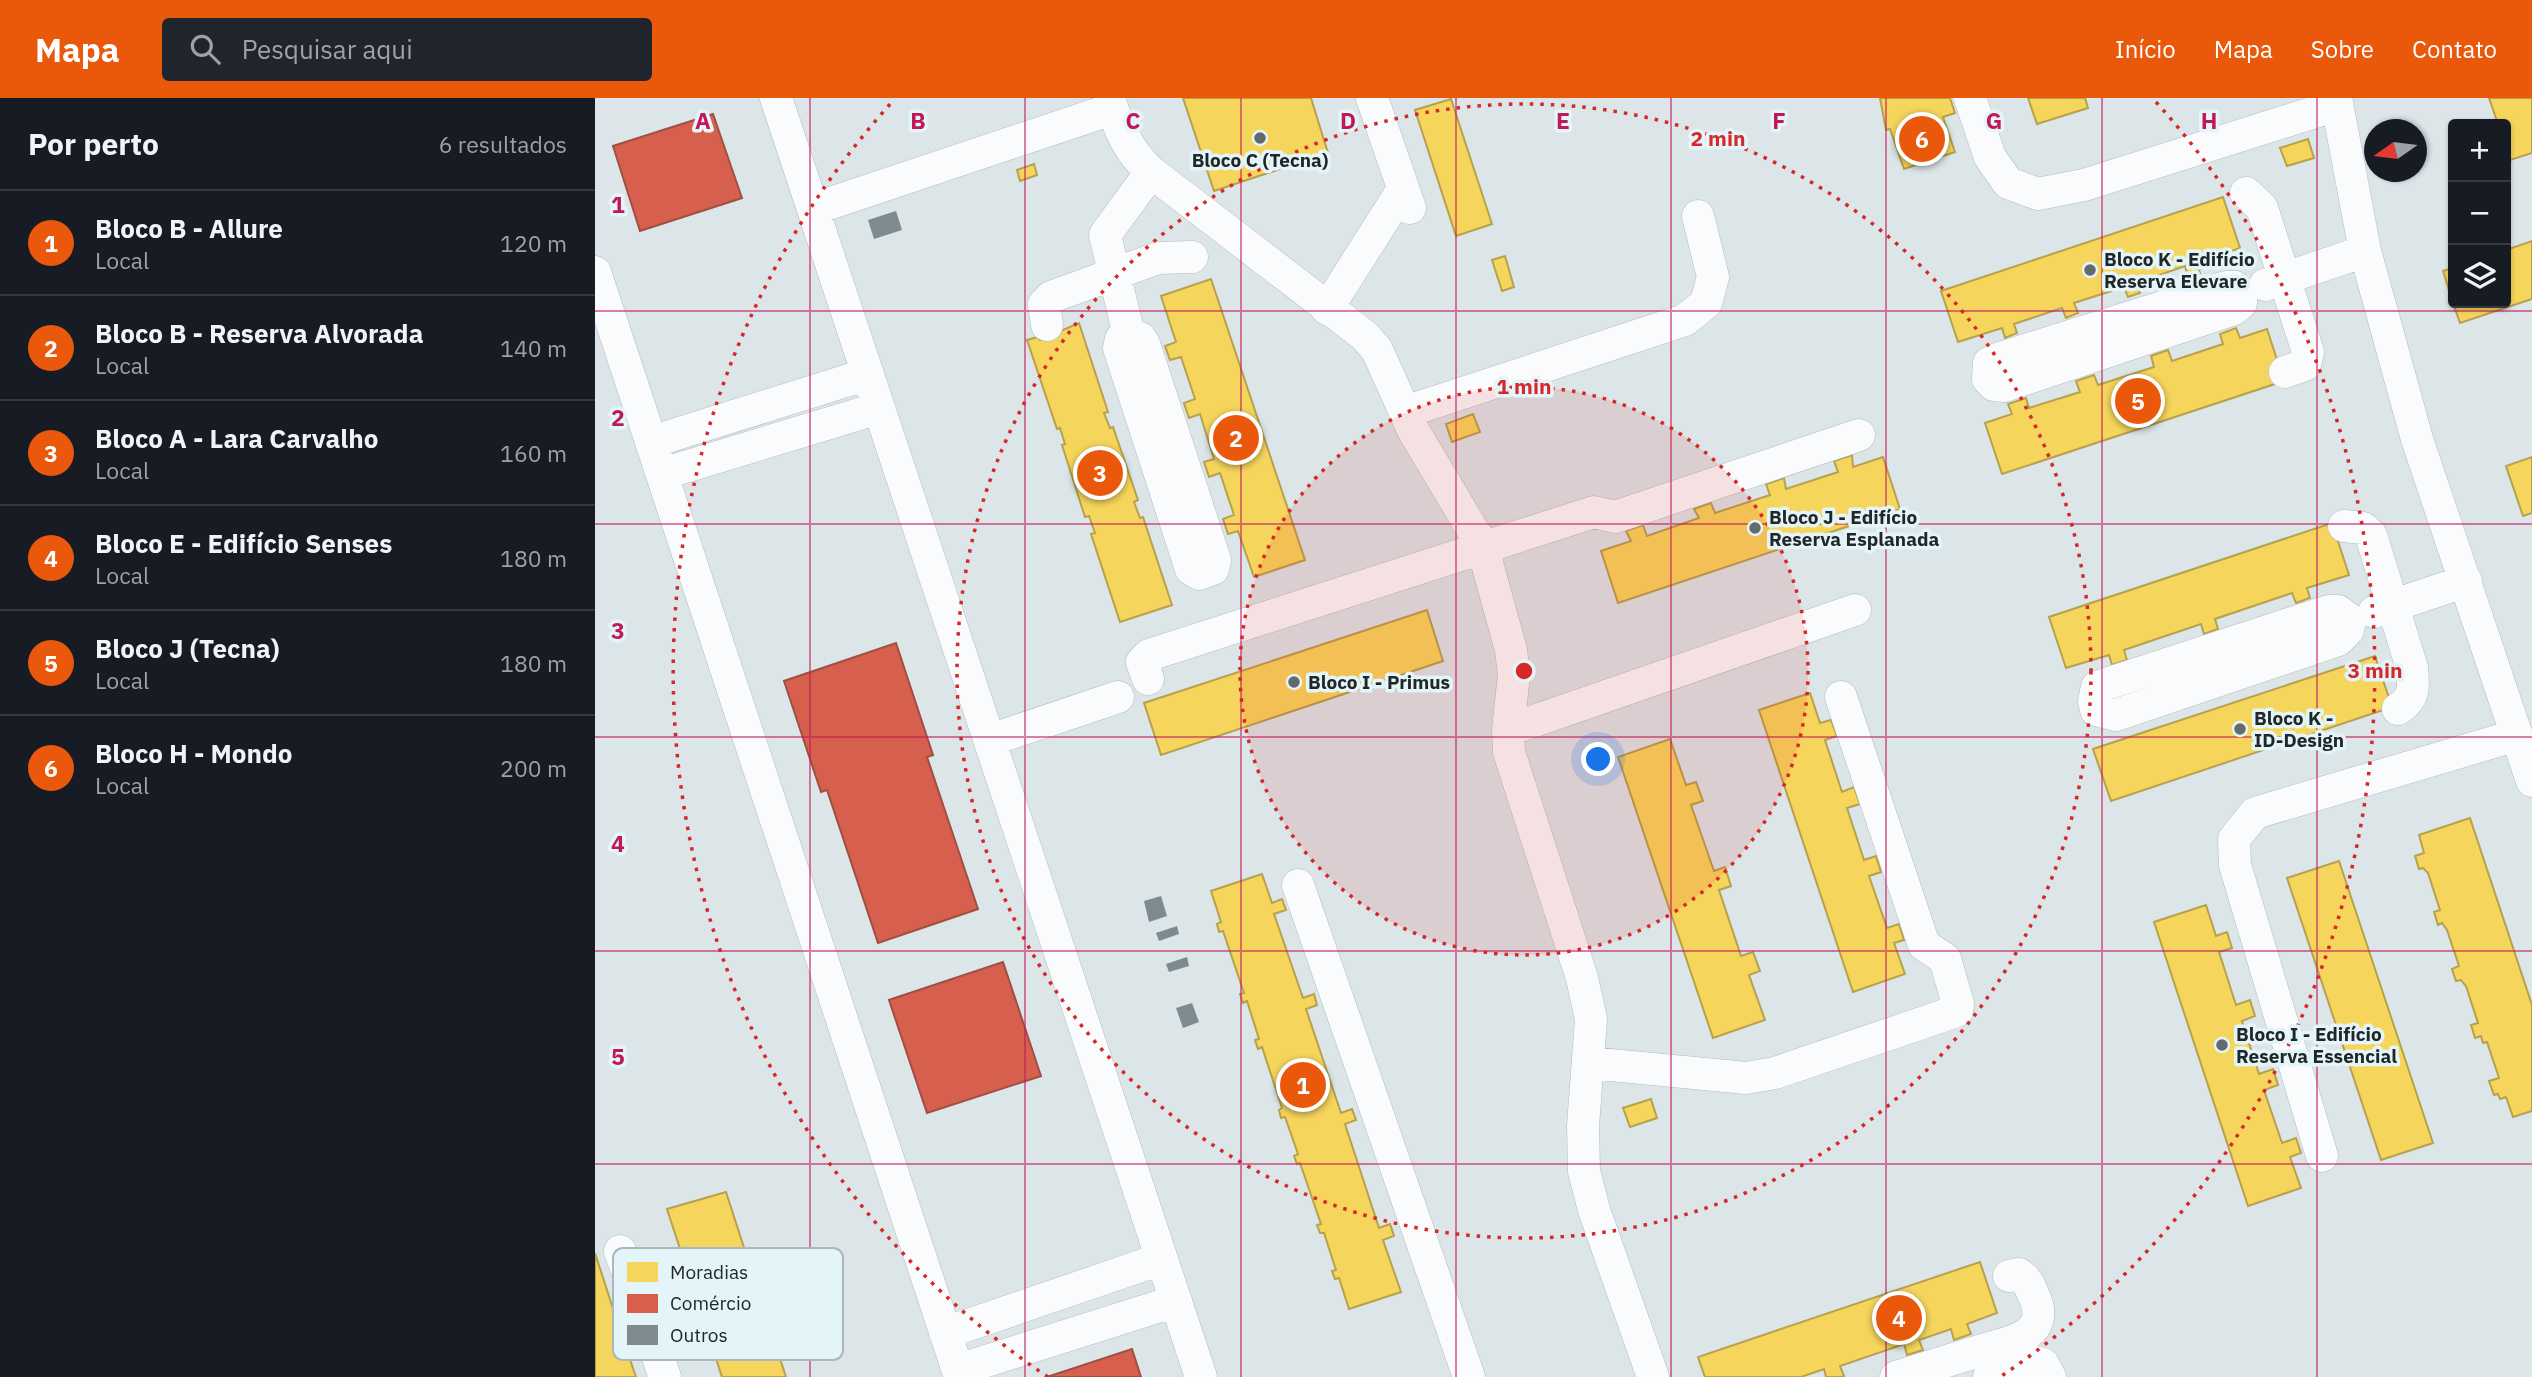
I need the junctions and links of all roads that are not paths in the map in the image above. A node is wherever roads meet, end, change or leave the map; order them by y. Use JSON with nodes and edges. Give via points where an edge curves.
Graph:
{"nodes":[{"id":1,"x":776,"y":98,"type":"edge"},
{"id":2,"x":1372,"y":98,"type":"edge"},
{"id":3,"x":1970,"y":98,"type":"edge"},
{"id":4,"x":2337,"y":101,"type":"edge"},
{"id":5,"x":1110,"y":103,"type":"edge"},
{"id":6,"x":1151,"y":173,"type":"junction"},
{"id":7,"x":2246,"y":193,"type":"dead end"},
{"id":8,"x":813,"y":209,"type":"junction"},
{"id":9,"x":1698,"y":216,"type":"dead end"},
{"id":10,"x":2365,"y":251,"type":"junction"},
{"id":11,"x":1192,"y":257,"type":"dead end"},
{"id":12,"x":1114,"y":275,"type":"junction"},
{"id":13,"x":596,"y":276,"type":"edge"},
{"id":14,"x":2283,"y":279,"type":"junction"},
{"id":15,"x":2241,"y":293,"type":"junction"},
{"id":16,"x":1327,"y":309,"type":"junction"},
{"id":17,"x":1047,"y":325,"type":"dead end"},
{"id":18,"x":1129,"y":335,"type":"junction"},
{"id":19,"x":2285,"y":372,"type":"dead end"},
{"id":20,"x":868,"y":374,"type":"junction"},
{"id":21,"x":879,"y":408,"type":"junction"},
{"id":22,"x":1405,"y":412,"type":"junction"},
{"id":23,"x":1859,"y":435,"type":"dead end"},
{"id":24,"x":651,"y":442,"type":"junction"},
{"id":25,"x":662,"y":474,"type":"junction"},
{"id":26,"x":2344,"y":526,"type":"dead end"},
{"id":27,"x":1486,"y":546,"type":"junction"},
{"id":28,"x":2466,"y":581,"type":"junction"},
{"id":29,"x":2393,"y":606,"type":"junction"},
{"id":30,"x":1855,"y":610,"type":"dead end"},
{"id":31,"x":2350,"y":620,"type":"junction"},
{"id":32,"x":1148,"y":679,"type":"dead end"},
{"id":33,"x":1118,"y":697,"type":"dead end"},
{"id":34,"x":1841,"y":697,"type":"dead end"},
{"id":35,"x":2398,"y":709,"type":"dead end"},
{"id":36,"x":1508,"y":730,"type":"junction"},
{"id":37,"x":2517,"y":735,"type":"junction"},
{"id":38,"x":990,"y":740,"type":"junction"},
{"id":39,"x":2532,"y":781,"type":"edge"},
{"id":40,"x":1297,"y":885,"type":"dead end"},
{"id":41,"x":1590,"y":1063,"type":"junction"},
{"id":42,"x":2322,"y":1156,"type":"dead end"},
{"id":43,"x":1161,"y":1259,"type":"junction"},
{"id":44,"x":2009,"y":1276,"type":"dead end"},
{"id":45,"x":1176,"y":1301,"type":"junction"},
{"id":46,"x":945,"y":1333,"type":"junction"},
{"id":47,"x":659,"y":1360,"type":"edge"},
{"id":48,"x":1986,"y":1368,"type":"edge"},
{"id":49,"x":959,"y":1374,"type":"edge"},
{"id":50,"x":665,"y":1377,"type":"edge"},
{"id":51,"x":1201,"y":1377,"type":"edge"},
{"id":52,"x":1469,"y":1377,"type":"edge"},
{"id":53,"x":1653,"y":1377,"type":"edge"},
{"id":54,"x":1896,"y":1377,"type":"edge"},
{"id":55,"x":2050,"y":1377,"type":"edge"}],
"edges":[{"from":1,"to":8,"type":"street"},
{"from":2,"to":16,"type":"street","via":[[1408,202]]},
{"from":3,"to":4,"type":"street","via":[[1990,157],[2008,183],[2038,194],[2084,185]]},
{"from":4,"to":10,"type":"street"},
{"from":5,"to":6,"type":"street","via":[[1122,137]]},
{"from":5,"to":8,"type":"street"},
{"from":6,"to":12,"type":"street","via":[[1105,235]]},
{"from":6,"to":16,"type":"street"},
{"from":7,"to":14,"type":"street","via":[[2262,208]]},
{"from":8,"to":20,"type":"street"},
{"from":9,"to":22,"type":"street","via":[[1713,277],[1706,303],[1685,320]]},
{"from":10,"to":14,"type":"street"},
{"from":10,"to":28,"type":"street","via":[[2417,439]]},
{"from":11,"to":12,"type":"street","via":[[1158,258]]},
{"from":12,"to":17,"type":"street","via":[[1051,297],[1044,304]]},
{"from":12,"to":18,"type":"street"},
{"from":13,"to":24,"type":"street"},
{"from":14,"to":15,"type":"street"},
{"from":14,"to":19,"type":"street","via":[[2309,359],[2299,369]]},
{"from":15,"to":15,"type":"street","via":[[2226,287],[1997,359],[1989,363],[1988,379],[2004,387],[2209,318],[2239,306]]},
{"from":16,"to":22,"type":"street","via":[[1377,350]]},
{"from":18,"to":18,"type":"street","via":[[1121,339],[1119,348],[1191,569],[1199,574],[1213,569],[1215,560],[1144,344]]},
{"from":20,"to":21,"type":"street"},
{"from":20,"to":24,"type":"street"},
{"from":21,"to":25,"type":"street"},
{"from":21,"to":38,"type":"street"},
{"from":22,"to":27,"type":"street"},
{"from":23,"to":27,"type":"street","via":[[1615,517],[1594,512]]},
{"from":24,"to":25,"type":"street"},
{"from":25,"to":46,"type":"street"},
{"from":26,"to":29,"type":"street","via":[[2363,528],[2371,535]]},
{"from":27,"to":32,"type":"street","via":[[1149,654],[1142,662]]},
{"from":27,"to":36,"type":"street","via":[[1514,674]]},
{"from":28,"to":29,"type":"street"},
{"from":28,"to":37,"type":"street"},
{"from":29,"to":31,"type":"street"},
{"from":29,"to":35,"type":"street","via":[[2414,688],[2409,702]]},
{"from":30,"to":36,"type":"street"},
{"from":31,"to":31,"type":"street","via":[[2343,613],[2329,611],[2111,682],[2094,691],[2096,710],[2116,715],[2338,640],[2349,630]]},
{"from":33,"to":38,"type":"street"},
{"from":34,"to":41,"type":"street","via":[[1924,945],[1945,959],[1957,1011],[1775,1073],[1746,1078]]},
{"from":36,"to":41,"type":"street","via":[[1509,752],[1581,978],[1591,1019]]},
{"from":37,"to":39,"type":"street"},
{"from":37,"to":42,"type":"street","via":[[2255,813],[2234,839],[2235,865]]},
{"from":38,"to":43,"type":"street"},
{"from":40,"to":52,"type":"street"},
{"from":41,"to":53,"type":"street","via":[[1584,1171]]},
{"from":43,"to":45,"type":"street"},
{"from":43,"to":46,"type":"street"},
{"from":44,"to":48,"type":"street","via":[[2019,1274],[2028,1280],[2039,1310],[2038,1325]]},
{"from":45,"to":49,"type":"street"},
{"from":45,"to":51,"type":"street"},
{"from":46,"to":49,"type":"street"},
{"from":47,"to":50,"type":"street"},
{"from":48,"to":54,"type":"street"},
{"from":48,"to":55,"type":"street","via":[[2036,1362],[2043,1364]]}]}
